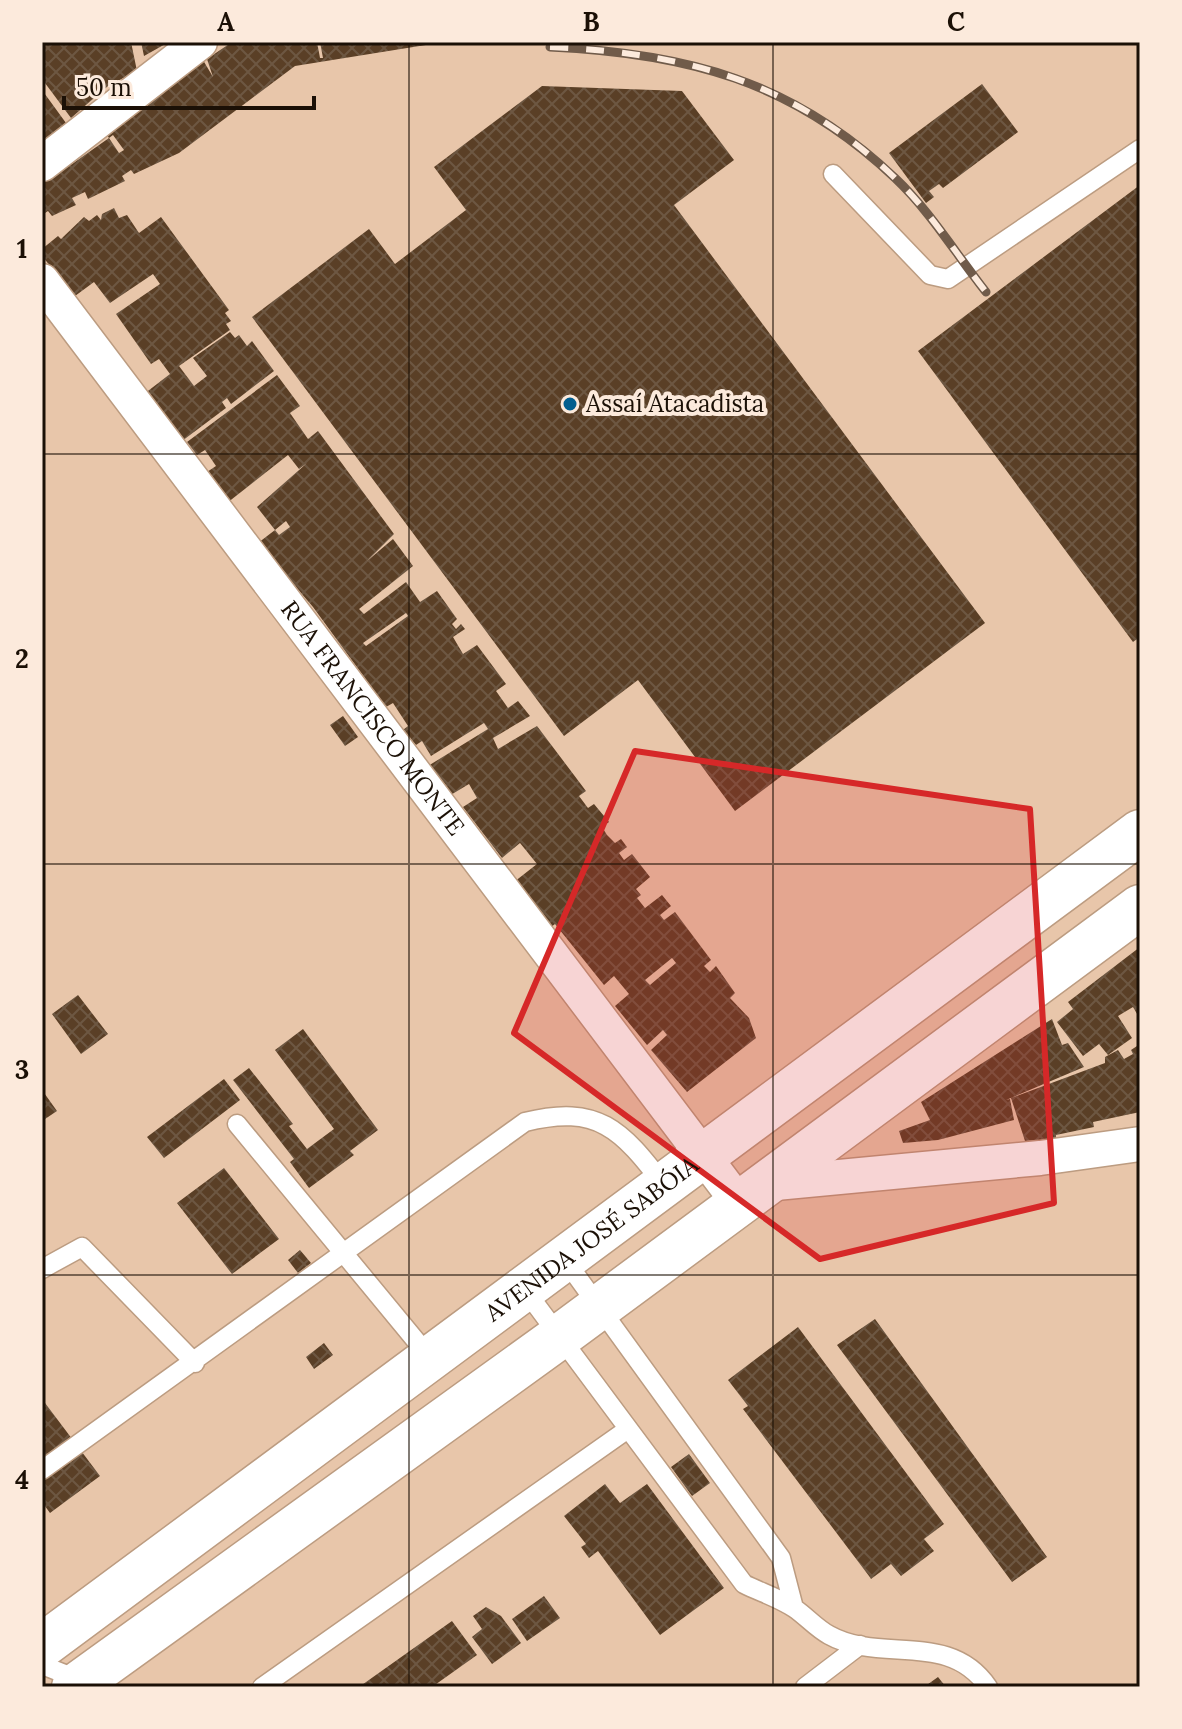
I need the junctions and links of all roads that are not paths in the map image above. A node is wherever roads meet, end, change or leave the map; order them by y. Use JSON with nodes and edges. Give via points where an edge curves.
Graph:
{"nodes":[{"id":1,"x":200,"y":42,"type":"edge"},
{"id":2,"x":1140,"y":149,"type":"edge"},
{"id":3,"x":42,"y":164,"type":"edge"},
{"id":4,"x":833,"y":174,"type":"dead end"},
{"id":5,"x":42,"y":281,"type":"edge"},
{"id":6,"x":1140,"y":832,"type":"edge"},
{"id":7,"x":1140,"y":907,"type":"edge"},
{"id":8,"x":237,"y":1124,"type":"dead end"},
{"id":9,"x":1140,"y":1144,"type":"edge"},
{"id":10,"x":701,"y":1155,"type":"junction"},
{"id":11,"x":664,"y":1185,"type":"junction"},
{"id":12,"x":752,"y":1193,"type":"junction"},
{"id":13,"x":344,"y":1254,"type":"junction"},
{"id":14,"x":565,"y":1260,"type":"junction"},
{"id":15,"x":42,"y":1269,"type":"edge"},
{"id":16,"x":525,"y":1290,"type":"junction"},
{"id":17,"x":600,"y":1307,"type":"junction"},
{"id":18,"x":559,"y":1337,"type":"junction"},
{"id":19,"x":432,"y":1361,"type":"junction"},
{"id":20,"x":195,"y":1363,"type":"junction"},
{"id":21,"x":628,"y":1429,"type":"junction"},
{"id":22,"x":42,"y":1470,"type":"edge"},
{"id":23,"x":794,"y":1608,"type":"junction"},
{"id":24,"x":860,"y":1645,"type":"junction"},
{"id":25,"x":42,"y":1646,"type":"edge"},
{"id":26,"x":42,"y":1665,"type":"edge"},
{"id":27,"x":83,"y":1685,"type":"edge"},
{"id":28,"x":262,"y":1687,"type":"edge"},
{"id":29,"x":805,"y":1687,"type":"edge"},
{"id":30,"x":988,"y":1687,"type":"edge"}],
"edges":[{"from":1,"to":3,"type":"street"},
{"from":2,"to":4,"type":"lane","via":[[948,279],[930,275]]},
{"from":5,"to":10,"type":"street","name":"RUA FRANCISCO MONTE"},
{"from":6,"to":10,"type":"main road","name":"AVENIDA JOSÉ SABÓIA"},
{"from":7,"to":12,"type":"main road"},
{"from":8,"to":13,"type":"lane"},
{"from":9,"to":12,"type":"street"},
{"from":10,"to":11,"type":"main road","name":"AVENIDA JOSÉ SABÓIA"},
{"from":10,"to":12,"type":"street","name":"RUA FRANCISCO MONTE"},
{"from":11,"to":13,"type":"lane","via":[[612,1128],[559,1113],[525,1122]]},
{"from":11,"to":14,"type":"main road","name":"AVENIDA JOSÉ SABÓIA"},
{"from":12,"to":17,"type":"main road"},
{"from":13,"to":19,"type":"lane"},
{"from":13,"to":20,"type":"lane"},
{"from":14,"to":16,"type":"main road","name":"AVENIDA JOSÉ SABÓIA"},
{"from":14,"to":17,"type":"lane"},
{"from":15,"to":20,"type":"lane","via":[[82,1247]]},
{"from":16,"to":18,"type":"lane"},
{"from":16,"to":19,"type":"main road","name":"AVENIDA JOSÉ SABÓIA"},
{"from":17,"to":18,"type":"main road"},
{"from":17,"to":23,"type":"lane","via":[[781,1558]]},
{"from":18,"to":21,"type":"lane"},
{"from":18,"to":27,"type":"main road"},
{"from":19,"to":25,"type":"main road","name":"AVENIDA JOSÉ SABÓIA"},
{"from":20,"to":22,"type":"lane"},
{"from":21,"to":23,"type":"lane","via":[[744,1584]]},
{"from":21,"to":28,"type":"lane"},
{"from":23,"to":24,"type":"lane","via":[[829,1635]]},
{"from":24,"to":29,"type":"lane"},
{"from":24,"to":30,"type":"lane","via":[[939,1652],[959,1659]]},
{"from":26,"to":27,"type":"lane"}]}
